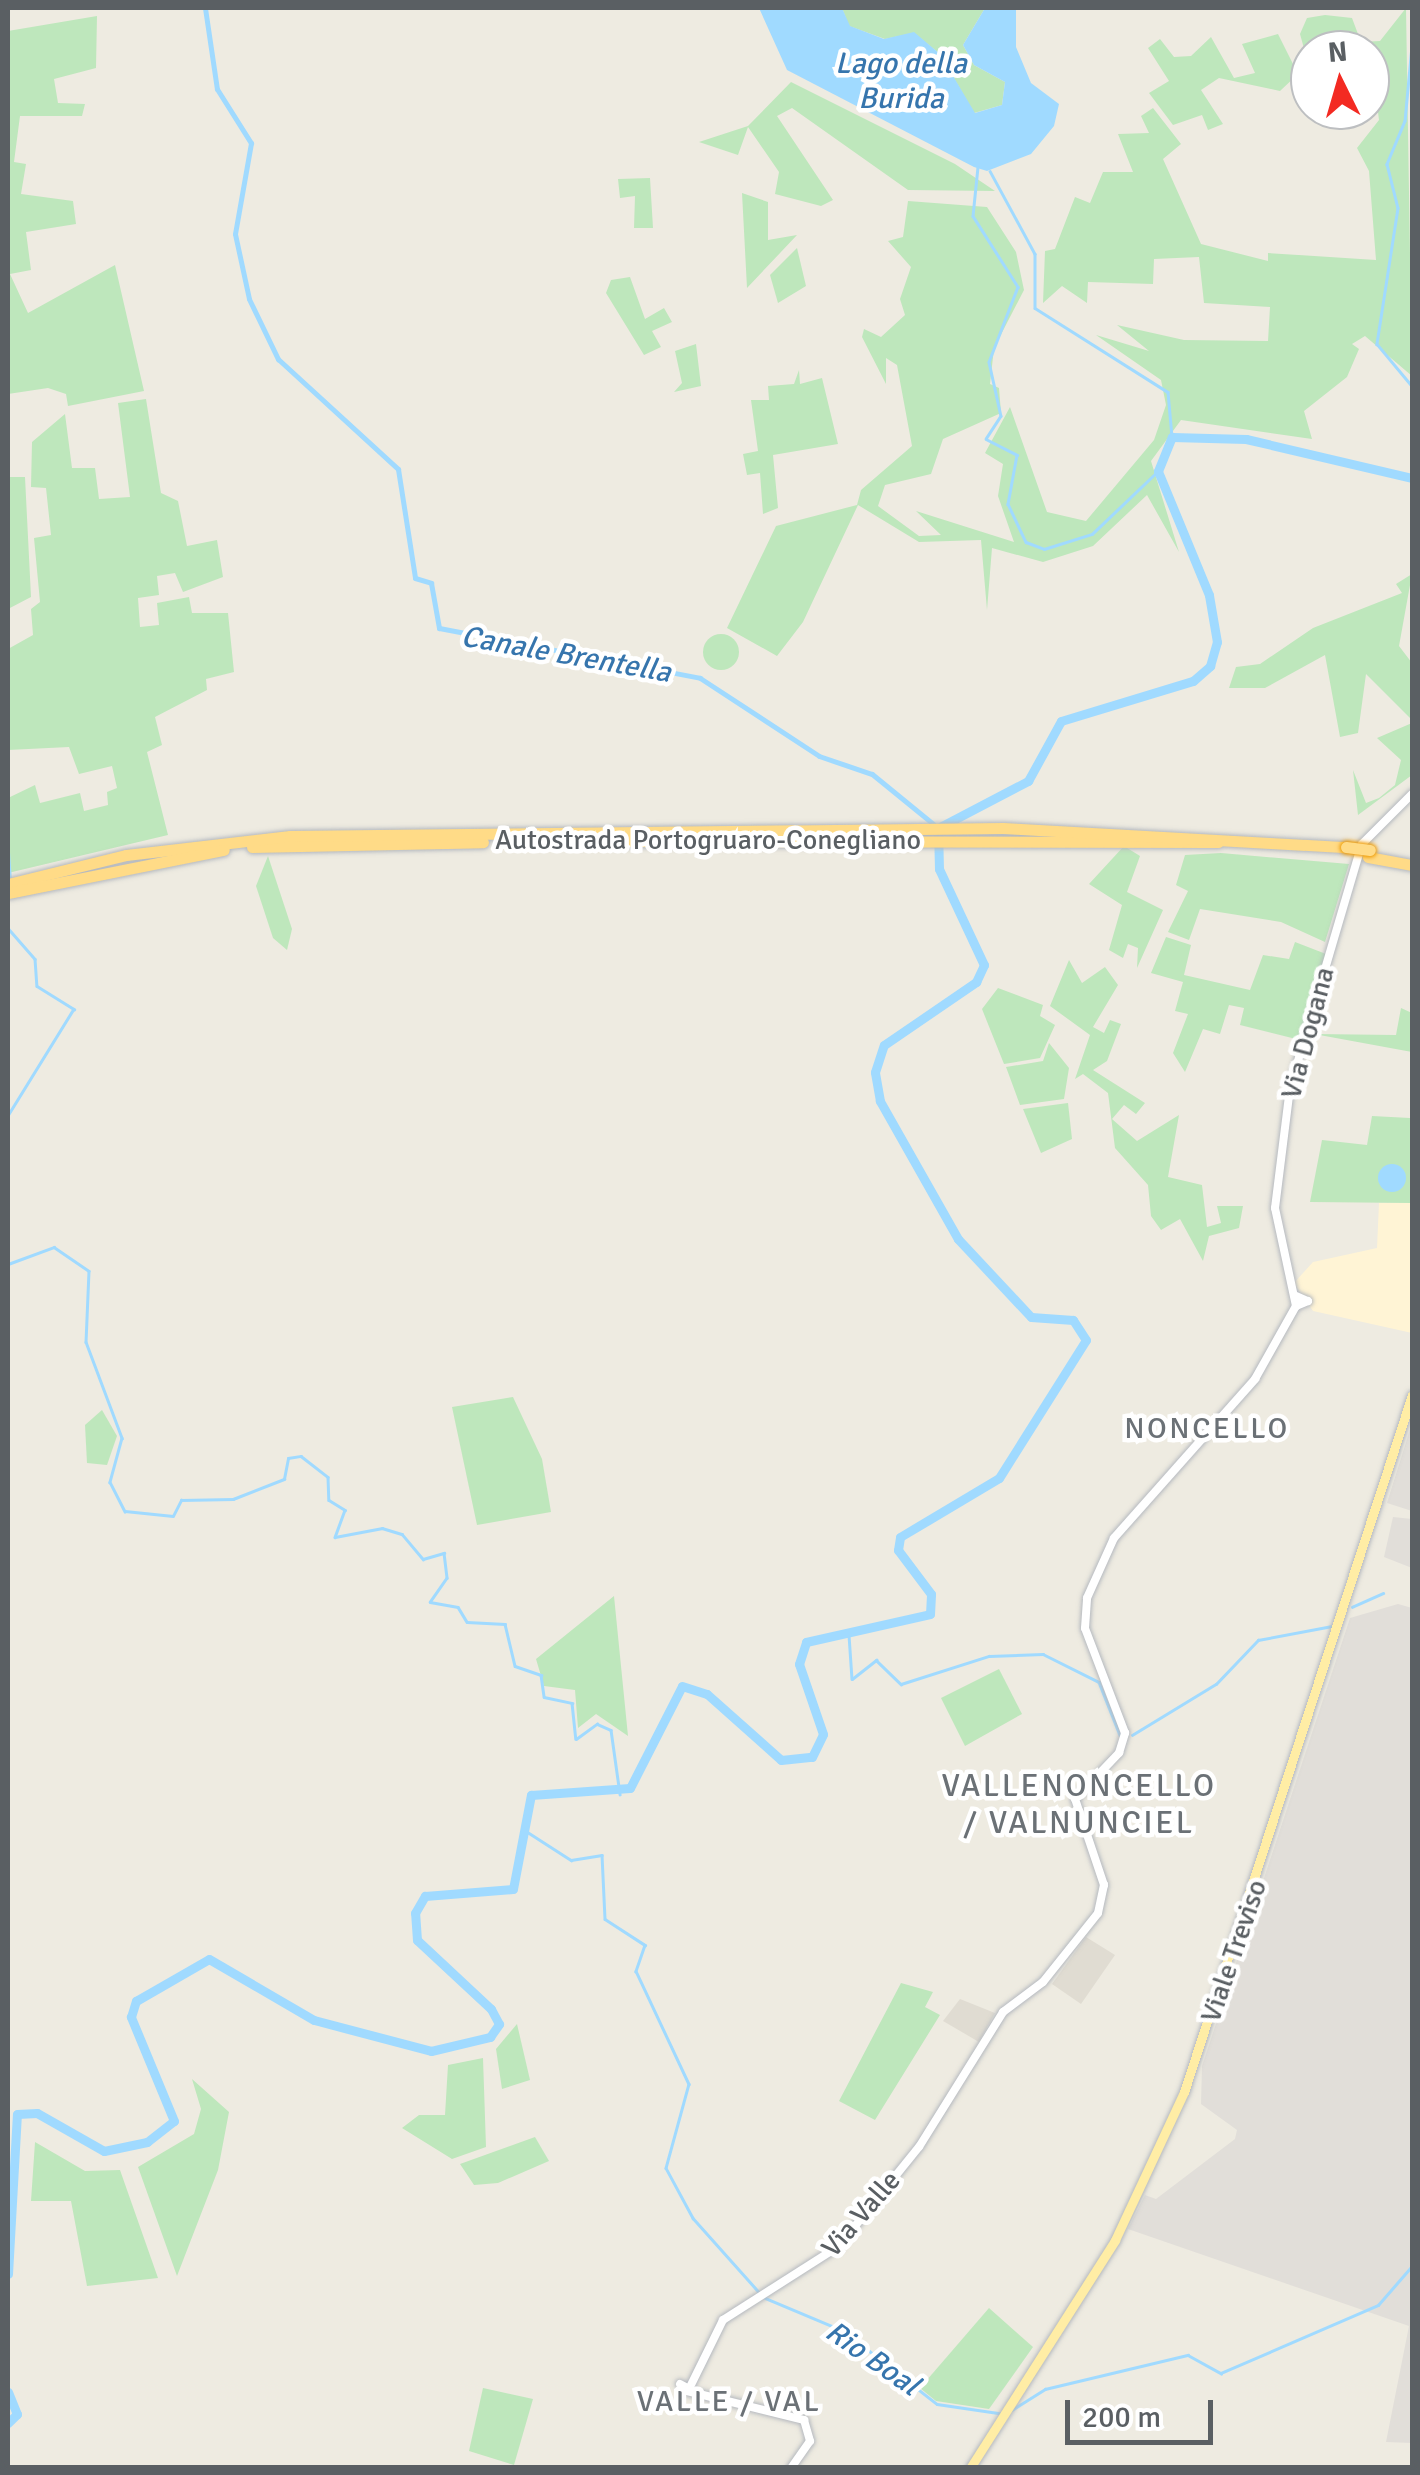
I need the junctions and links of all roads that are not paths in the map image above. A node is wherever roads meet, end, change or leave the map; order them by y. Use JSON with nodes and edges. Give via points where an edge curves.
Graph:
{"nodes":[{"id":1,"x":1412,"y":794,"type":"edge"},
{"id":2,"x":1369,"y":854,"type":"junction"},
{"id":3,"x":1412,"y":857,"type":"edge"},
{"id":4,"x":1412,"y":864,"type":"edge"},
{"id":5,"x":8,"y":884,"type":"edge"},
{"id":6,"x":23,"y":884,"type":"junction"},
{"id":7,"x":8,"y":893,"type":"edge"},
{"id":8,"x":1296,"y":1301,"type":"joint"},
{"id":9,"x":1412,"y":1395,"type":"edge"},
{"id":10,"x":791,"y":2468,"type":"edge"},
{"id":11,"x":970,"y":2468,"type":"edge"}],
"edges":[{"from":1,"to":8,"type":"street","name":"Via Dogana","via":[[1362,844],[1290,1088],[1275,1208]]},
{"from":2,"to":3,"type":"highway","name":"Autostrada Portogruaro-Conegliano"},
{"from":2,"to":4,"type":"highway","name":"Autostrada Portogruaro-Conegliano"},
{"from":2,"to":6,"type":"highway","name":"Autostrada Portogruaro-Conegliano","via":[[1158,834],[290,844],[176,856]]},
{"from":5,"to":6,"type":"highway","name":"Autostrada Portogruaro-Conegliano"},
{"from":6,"to":7,"type":"highway","name":"Autostrada Portogruaro-Conegliano"},
{"from":8,"to":10,"type":"street","name":"Via Valle","via":[[1255,1379],[1156,1485],[1094,1576],[1085,1628],[1126,1733],[1120,1753],[1075,1799],[1102,1899],[1057,1967],[1003,2012],[864,2218],[831,2254],[724,2320],[687,2386],[804,2420],[808,2445]]},
{"from":9,"to":11,"type":"main road","name":"Viale Treviso","via":[[1215,2012],[1114,2240],[1035,2375]]}]}
